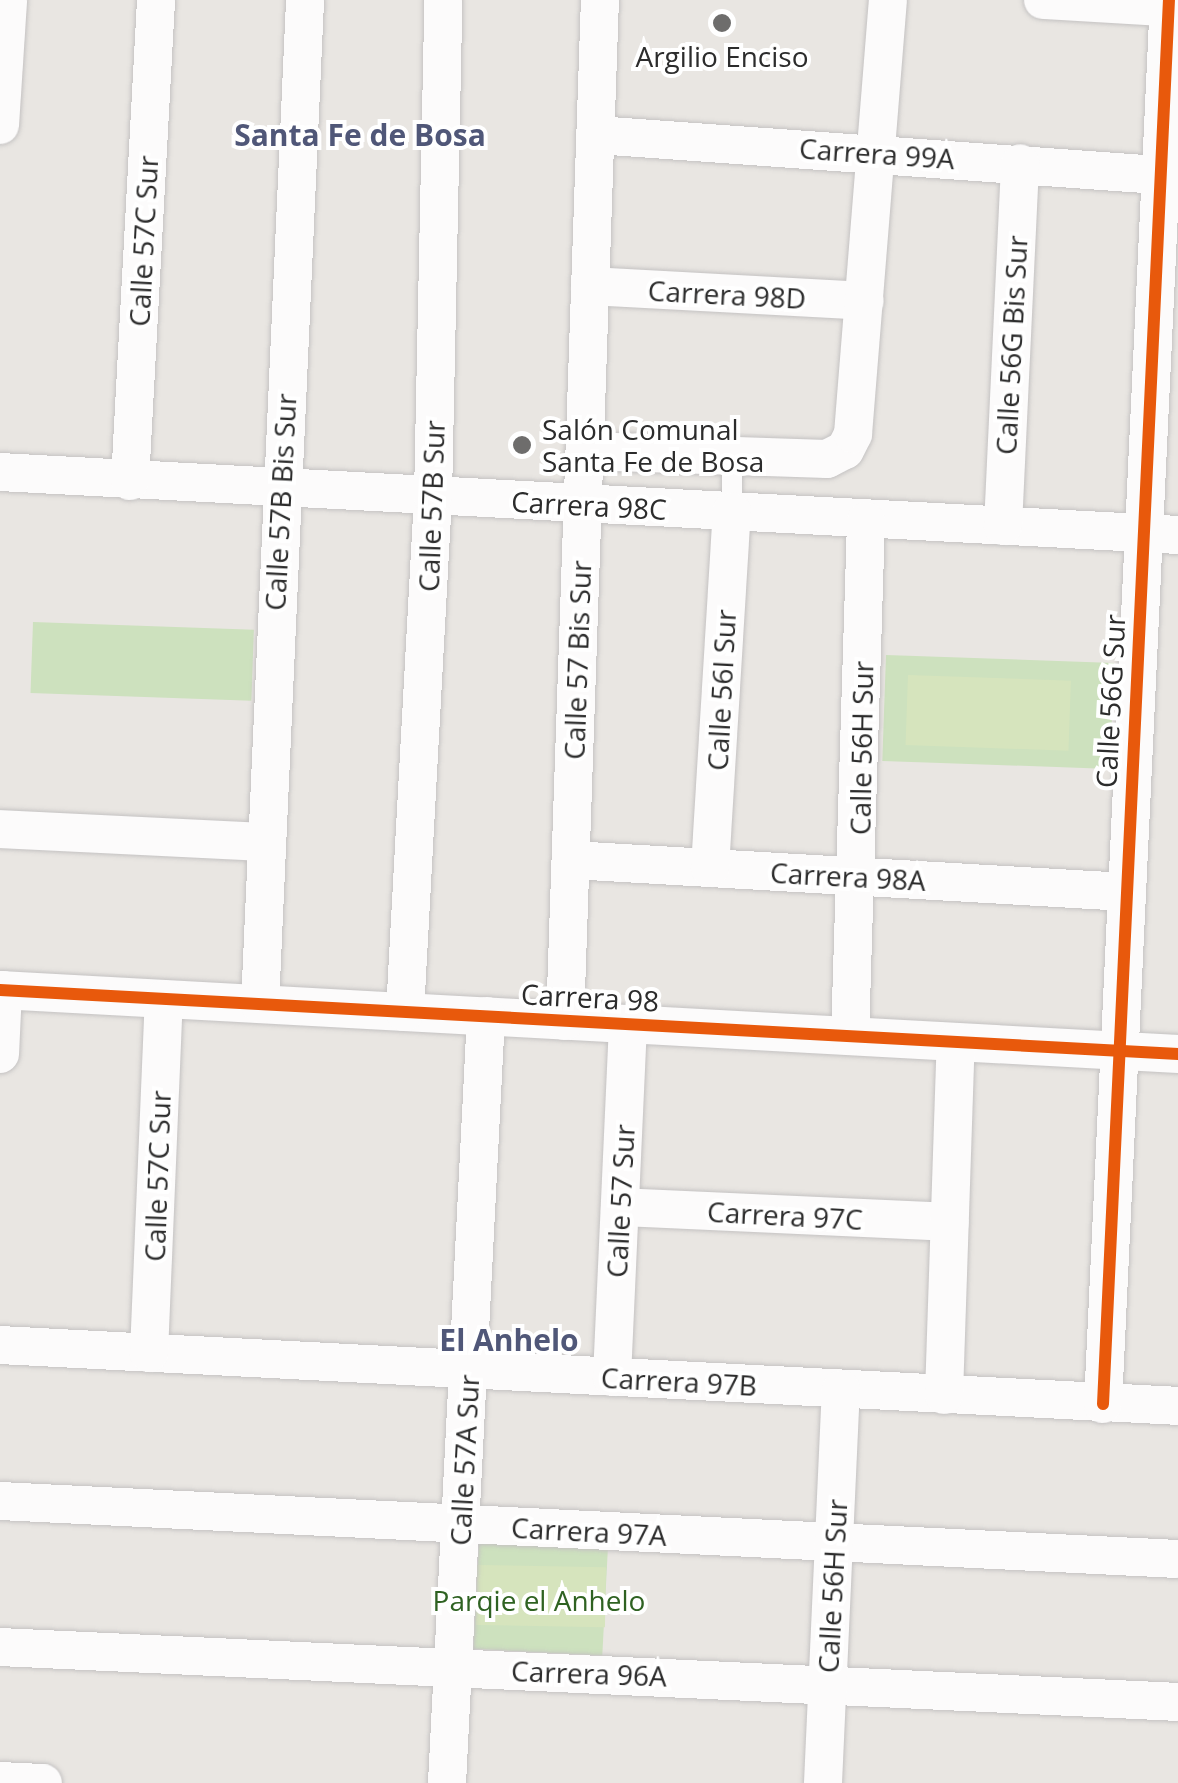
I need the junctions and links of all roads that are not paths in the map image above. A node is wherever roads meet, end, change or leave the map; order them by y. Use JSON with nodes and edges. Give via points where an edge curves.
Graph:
{"nodes":[{"id":1,"x":8,"y":0,"type":"edge"},
{"id":2,"x":156,"y":0,"type":"edge"},
{"id":3,"x":305,"y":0,"type":"edge"},
{"id":4,"x":443,"y":0,"type":"edge"},
{"id":5,"x":600,"y":0,"type":"edge"},
{"id":6,"x":888,"y":0,"type":"edge"},
{"id":7,"x":1044,"y":0,"type":"edge"},
{"id":8,"x":1172,"y":5,"type":"edge"},
{"id":9,"x":0,"y":125,"type":"edge"},
{"id":10,"x":596,"y":135,"type":"junction"},
{"id":11,"x":874,"y":152,"type":"junction"},
{"id":12,"x":1020,"y":163,"type":"junction"},
{"id":13,"x":1158,"y":175,"type":"junction"},
{"id":14,"x":590,"y":286,"type":"junction"},
{"id":15,"x":864,"y":301,"type":"junction"},
{"id":16,"x":584,"y":451,"type":"junction"},
{"id":17,"x":732,"y":456,"type":"junction"},
{"id":18,"x":0,"y":472,"type":"edge"},
{"id":19,"x":130,"y":481,"type":"junction"},
{"id":20,"x":280,"y":489,"type":"junction"},
{"id":21,"x":433,"y":497,"type":"junction"},
{"id":22,"x":583,"y":504,"type":"junction"},
{"id":23,"x":732,"y":512,"type":"junction"},
{"id":24,"x":866,"y":520,"type":"junction"},
{"id":25,"x":1003,"y":526,"type":"junction"},
{"id":26,"x":1160,"y":534,"type":"edge"},
{"id":27,"x":0,"y":829,"type":"edge"},
{"id":28,"x":266,"y":842,"type":"junction"},
{"id":29,"x":570,"y":860,"type":"junction"},
{"id":30,"x":710,"y":868,"type":"junction"},
{"id":31,"x":858,"y":876,"type":"junction"},
{"id":32,"x":1126,"y":892,"type":"junction"},
{"id":33,"x":2,"y":990,"type":"edge"},
{"id":34,"x":164,"y":999,"type":"junction"},
{"id":35,"x":260,"y":1004,"type":"junction"},
{"id":36,"x":404,"y":1012,"type":"junction"},
{"id":37,"x":486,"y":1016,"type":"junction"},
{"id":38,"x":565,"y":1021,"type":"junction"},
{"id":39,"x":628,"y":1024,"type":"junction"},
{"id":40,"x":850,"y":1036,"type":"junction"},
{"id":41,"x":956,"y":1042,"type":"junction"},
{"id":42,"x":1120,"y":1051,"type":"junction"},
{"id":43,"x":0,"y":1054,"type":"edge"},
{"id":44,"x":1178,"y":1054,"type":"edge"},
{"id":45,"x":620,"y":1207,"type":"junction"},
{"id":46,"x":950,"y":1222,"type":"junction"},
{"id":47,"x":0,"y":1345,"type":"edge"},
{"id":48,"x":149,"y":1353,"type":"junction"},
{"id":49,"x":468,"y":1370,"type":"junction"},
{"id":50,"x":612,"y":1377,"type":"junction"},
{"id":51,"x":841,"y":1389,"type":"junction"},
{"id":52,"x":944,"y":1395,"type":"junction"},
{"id":53,"x":1103,"y":1404,"type":"junction"},
{"id":54,"x":1178,"y":1406,"type":"edge"},
{"id":55,"x":0,"y":1501,"type":"edge"},
{"id":56,"x":460,"y":1524,"type":"junction"},
{"id":57,"x":834,"y":1544,"type":"junction"},
{"id":58,"x":1178,"y":1559,"type":"edge"},
{"id":59,"x":0,"y":1647,"type":"edge"},
{"id":60,"x":453,"y":1667,"type":"junction"},
{"id":61,"x":828,"y":1683,"type":"junction"},
{"id":62,"x":1178,"y":1702,"type":"edge"},
{"id":63,"x":0,"y":1781,"type":"edge"},
{"id":64,"x":43,"y":1783,"type":"edge"},
{"id":65,"x":447,"y":1783,"type":"edge"},
{"id":66,"x":823,"y":1783,"type":"edge"}],
"edges":[{"from":1,"to":9,"type":"street"},
{"from":2,"to":19,"type":"street","name":"Calle 57C Sur"},
{"from":3,"to":20,"type":"street","name":"Calle 57B Bis Sur"},
{"from":4,"to":21,"type":"street","name":"Calle 57B Sur"},
{"from":5,"to":10,"type":"street","name":"Calle 57 Bis Sur"},
{"from":6,"to":11,"type":"street"},
{"from":7,"to":8,"type":"street"},
{"from":8,"to":13,"type":"street","name":"Calle 56G Sur"},
{"from":10,"to":11,"type":"street","name":"Carrera 99A"},
{"from":10,"to":14,"type":"street","name":"Calle 57 Bis Sur"},
{"from":11,"to":12,"type":"street","name":"Carrera 99A"},
{"from":11,"to":15,"type":"street"},
{"from":12,"to":13,"type":"street","name":"Carrera 99A"},
{"from":12,"to":25,"type":"street","name":"Calle 56G Bis Sur"},
{"from":13,"to":26,"type":"street","name":"Calle 56G Sur"},
{"from":14,"to":15,"type":"street","name":"Carrera 98D"},
{"from":14,"to":16,"type":"street","name":"Calle 57 Bis Sur"},
{"from":15,"to":17,"type":"street","via":[[853,434],[827,459]]},
{"from":16,"to":17,"type":"street"},
{"from":16,"to":22,"type":"street","name":"Calle 57 Bis Sur"},
{"from":17,"to":23,"type":"lane"},
{"from":18,"to":19,"type":"street","name":"Carrera 98C"},
{"from":19,"to":20,"type":"street","name":"Carrera 98C"},
{"from":20,"to":21,"type":"street","name":"Carrera 98C"},
{"from":20,"to":28,"type":"street","name":"Calle 57B Bis Sur"},
{"from":21,"to":22,"type":"street","name":"Carrera 98C"},
{"from":21,"to":36,"type":"street","name":"Calle 57B Sur"},
{"from":22,"to":23,"type":"street","name":"Carrera 98C"},
{"from":22,"to":29,"type":"street","name":"Calle 57 Bis Sur"},
{"from":23,"to":24,"type":"street","name":"Carrera 98C"},
{"from":23,"to":30,"type":"street","name":"Calle 56I Sur"},
{"from":24,"to":25,"type":"street","name":"Carrera 98C"},
{"from":24,"to":31,"type":"street","name":"Calle 56H Sur"},
{"from":25,"to":26,"type":"street","name":"Carrera 98C"},
{"from":26,"to":32,"type":"street","name":"Calle 56G Sur"},
{"from":27,"to":28,"type":"street"},
{"from":28,"to":35,"type":"street","name":"Calle 57B Bis Sur"},
{"from":29,"to":30,"type":"street","name":"Carrera 98A"},
{"from":29,"to":38,"type":"street","name":"Calle 57 Bis Sur"},
{"from":30,"to":31,"type":"street","name":"Carrera 98A"},
{"from":31,"to":32,"type":"street","name":"Carrera 98A"},
{"from":31,"to":40,"type":"street","name":"Calle 56H Sur"},
{"from":32,"to":42,"type":"street","name":"Calle 56G Sur"},
{"from":33,"to":34,"type":"street","name":"Carrera 98"},
{"from":33,"to":43,"type":"street"},
{"from":34,"to":35,"type":"street","name":"Carrera 98"},
{"from":34,"to":48,"type":"street","name":"Calle 57C Sur"},
{"from":35,"to":36,"type":"street","name":"Carrera 98"},
{"from":36,"to":37,"type":"street","name":"Carrera 98"},
{"from":37,"to":38,"type":"street","name":"Carrera 98"},
{"from":37,"to":49,"type":"street","name":"Calle 57A Sur"},
{"from":38,"to":39,"type":"street","name":"Carrera 98"},
{"from":39,"to":40,"type":"street","name":"Carrera 98"},
{"from":39,"to":45,"type":"street","name":"Calle 57 Sur"},
{"from":40,"to":41,"type":"street","name":"Carrera 98"},
{"from":41,"to":42,"type":"street","name":"Carrera 98"},
{"from":41,"to":46,"type":"street"},
{"from":42,"to":44,"type":"street","name":"Carrera 98"},
{"from":42,"to":53,"type":"street","name":"Calle 56G Sur"},
{"from":45,"to":46,"type":"street","name":"Carrera 97C"},
{"from":45,"to":50,"type":"street","name":"Calle 57 Sur"},
{"from":46,"to":52,"type":"street"},
{"from":47,"to":48,"type":"street","name":"Carrera 97B"},
{"from":48,"to":49,"type":"street","name":"Carrera 97B"},
{"from":49,"to":50,"type":"street","name":"Carrera 97B"},
{"from":49,"to":56,"type":"street","name":"Calle 57A Sur"},
{"from":50,"to":51,"type":"street","name":"Carrera 97B"},
{"from":51,"to":52,"type":"street","name":"Carrera 97B"},
{"from":51,"to":57,"type":"street","name":"Calle 56H Sur"},
{"from":52,"to":53,"type":"street","name":"Carrera 97B"},
{"from":53,"to":54,"type":"street","name":"Carrera 97B"},
{"from":55,"to":56,"type":"street","name":"Carrera 97A"},
{"from":56,"to":57,"type":"street","name":"Carrera 97A"},
{"from":56,"to":60,"type":"street","name":"Calle 57A Sur"},
{"from":57,"to":58,"type":"street","name":"Carrera 97A"},
{"from":57,"to":61,"type":"street","name":"Calle 56H Sur"},
{"from":59,"to":60,"type":"street","name":"Carrera 96A"},
{"from":60,"to":61,"type":"street","name":"Carrera 96A"},
{"from":60,"to":65,"type":"street","name":"Calle 57A Sur"},
{"from":61,"to":62,"type":"street","name":"Carrera 96A"},
{"from":61,"to":66,"type":"street","name":"Calle 56H Sur"},
{"from":63,"to":64,"type":"street"}]}
